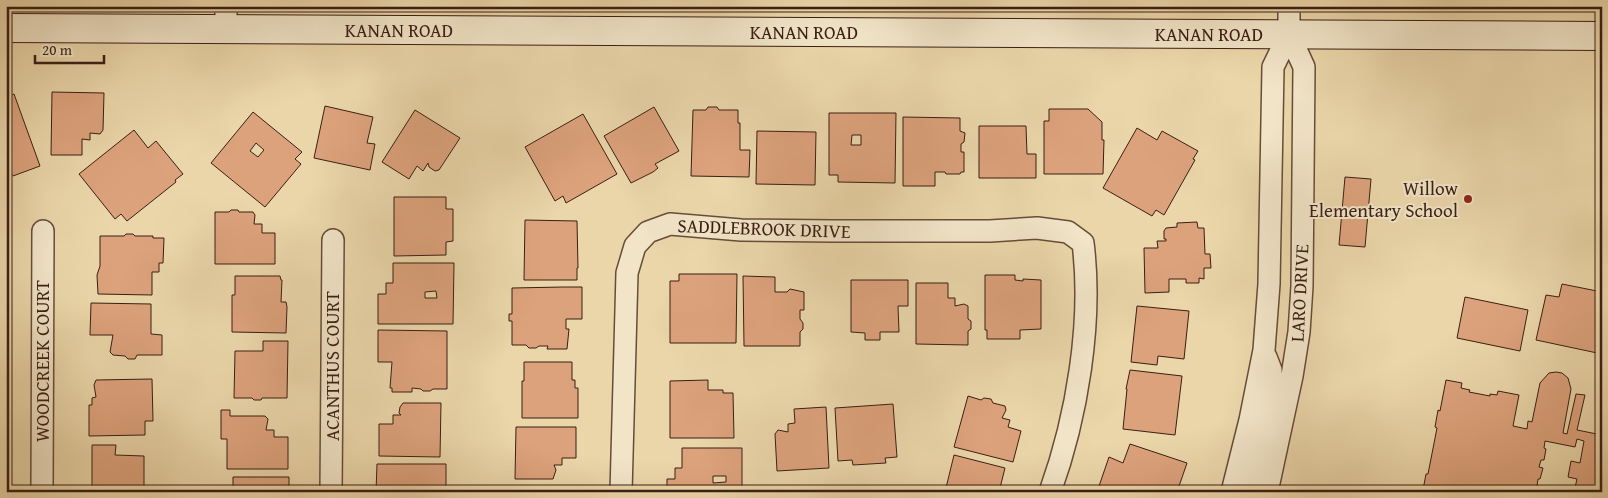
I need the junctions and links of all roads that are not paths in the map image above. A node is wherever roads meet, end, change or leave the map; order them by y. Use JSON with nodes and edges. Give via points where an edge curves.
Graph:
{"nodes":[{"id":1,"x":1289,"y":6,"type":"edge"},
{"id":2,"x":226,"y":18,"type":"edge"},
{"id":3,"x":6,"y":28,"type":"edge"},
{"id":4,"x":1289,"y":34,"type":"junction"},
{"id":5,"x":1602,"y":36,"type":"edge"},
{"id":6,"x":43,"y":231,"type":"dead end"},
{"id":7,"x":333,"y":240,"type":"dead end"},
{"id":8,"x":1264,"y":350,"type":"junction"},
{"id":9,"x":42,"y":492,"type":"edge"},
{"id":10,"x":331,"y":492,"type":"edge"},
{"id":11,"x":621,"y":492,"type":"edge"},
{"id":12,"x":1050,"y":492,"type":"edge"},
{"id":13,"x":1232,"y":492,"type":"edge"},
{"id":14,"x":1250,"y":492,"type":"edge"},
{"id":15,"x":1267,"y":492,"type":"edge"}],
"edges":[{"from":1,"to":4,"type":"street","name":"LARO DRIVE"},
{"from":2,"to":3,"type":"main road","name":"KANAN ROAD"},
{"from":2,"to":4,"type":"main road","name":"KANAN ROAD"},
{"from":4,"to":5,"type":"main road","name":"KANAN ROAD"},
{"from":4,"to":8,"type":"street","name":"LARO DRIVE","via":[[1273,67],[1269,284]]},
{"from":4,"to":15,"type":"street","name":"LARO DRIVE","via":[[1304,67],[1302,286],[1292,376]]},
{"from":6,"to":9,"type":"street","name":"WOODCREEK COURT"},
{"from":7,"to":10,"type":"street","name":"ACANTHUS COURT"},
{"from":8,"to":13,"type":"street","name":"LARO DRIVE"},
{"from":8,"to":14,"type":"street","name":"LARO DRIVE","via":[[1271,370],[1272,388]]},
{"from":11,"to":12,"type":"street","name":"SADDLEBROOK DRIVE","via":[[627,273],[635,246],[648,232],[670,224],[742,230],[990,231],[1037,228],[1068,232],[1083,243],[1087,272],[1085,320],[1077,391],[1062,460]]}]}
